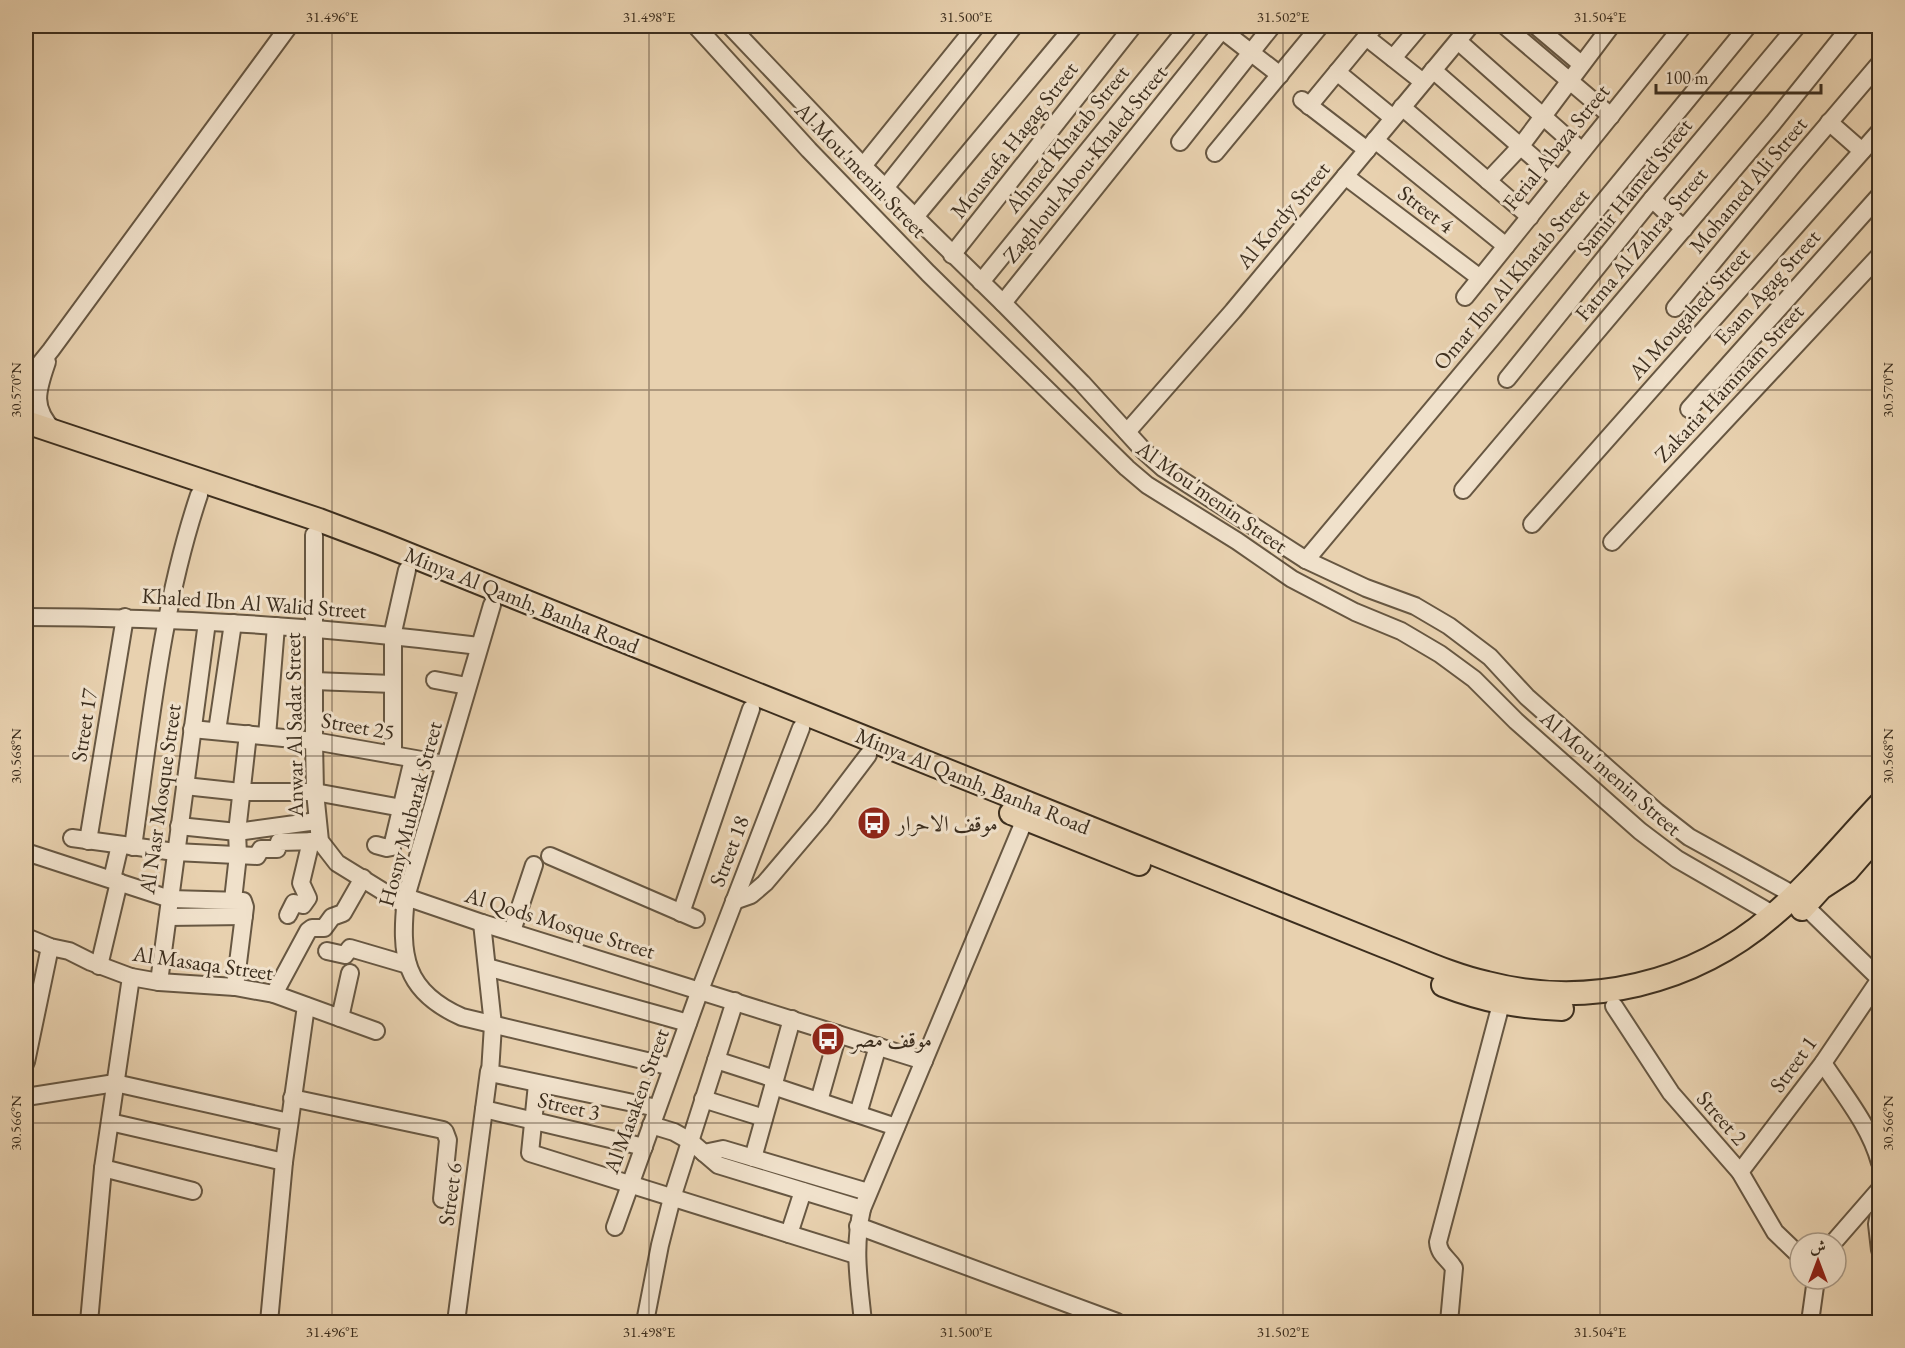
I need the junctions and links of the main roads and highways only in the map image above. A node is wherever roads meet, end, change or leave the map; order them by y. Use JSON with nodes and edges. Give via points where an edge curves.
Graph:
{"nodes":[{"id":1,"x":26,"y":422,"type":"edge"},
{"id":2,"x":26,"y":438,"type":"edge"},
{"id":3,"x":1880,"y":804,"type":"edge"},
{"id":4,"x":1880,"y":821,"type":"edge"},
{"id":5,"x":1880,"y":833,"type":"edge"},
{"id":6,"x":1821,"y":888,"type":"junction"},
{"id":7,"x":1799,"y":901,"type":"junction"},
{"id":8,"x":1315,"y":926,"type":"junction"}],
"edges":[{"from":1,"to":8,"type":"highway","name":"Minya Al Qamh, Banha Road","via":[[380,543]]},
{"from":2,"to":8,"type":"highway","name":"Minya Al Qamh, Banha Road","via":[[407,570],[1025,819]]},
{"from":3,"to":7,"type":"highway","name":"Minya Al Qamh, Banha Road"},
{"from":4,"to":6,"type":"highway"},
{"from":5,"to":6,"type":"highway","name":"Minya Al Qamh, Banha Road","via":[[1847,871]]},
{"from":6,"to":7,"type":"highway","name":"Minya Al Qamh, Banha Road"},
{"from":7,"to":8,"type":"highway","name":"Minya Al Qamh, Banha Road","via":[[1729,948],[1678,973],[1624,988],[1568,994],[1484,983]]},
{"from":7,"to":8,"type":"highway","name":"Minya Al Qamh, Banha Road","via":[[1765,942],[1718,972],[1668,993],[1614,1006],[1568,1009],[1501,1004],[1451,988]]}]}
